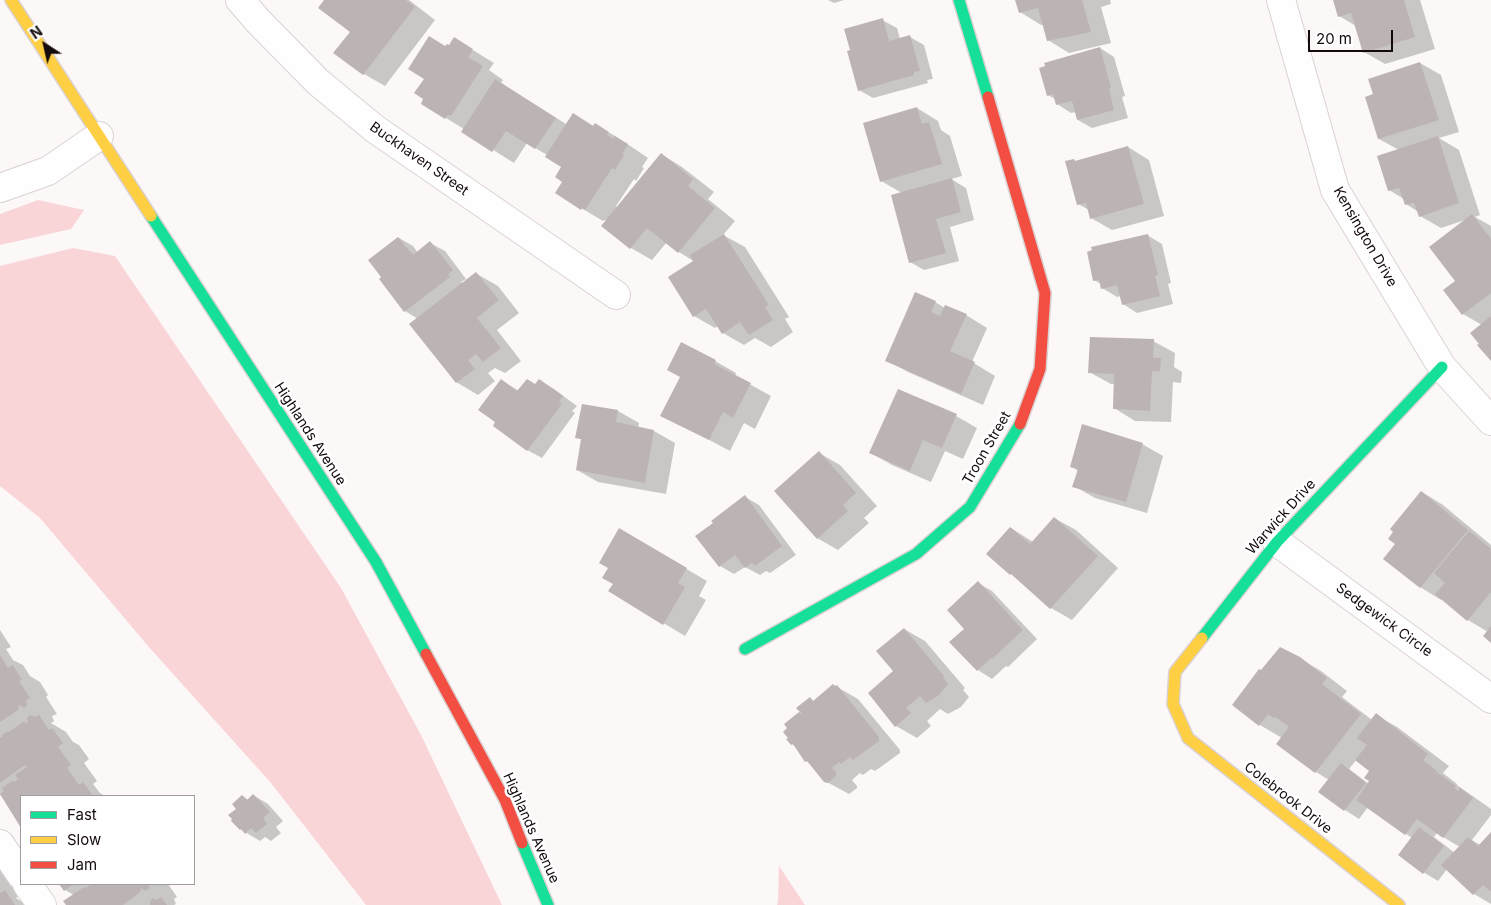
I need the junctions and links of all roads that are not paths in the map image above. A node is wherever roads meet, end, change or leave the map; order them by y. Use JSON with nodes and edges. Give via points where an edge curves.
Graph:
{"nodes":[{"id":1,"x":12,"y":0,"type":"edge"},
{"id":2,"x":240,"y":0,"type":"edge"},
{"id":3,"x":959,"y":0,"type":"edge"},
{"id":4,"x":1281,"y":0,"type":"edge"},
{"id":5,"x":99,"y":136,"type":"junction"},
{"id":6,"x":0,"y":188,"type":"edge"},
{"id":7,"x":616,"y":295,"type":"dead end"},
{"id":8,"x":1442,"y":366,"type":"junction"},
{"id":9,"x":1491,"y":420,"type":"edge"},
{"id":10,"x":1277,"y":542,"type":"junction"},
{"id":11,"x":745,"y":648,"type":"dead end"},
{"id":12,"x":1491,"y":699,"type":"edge"},
{"id":13,"x":1172,"y":704,"type":"joint"},
{"id":14,"x":0,"y":844,"type":"edge"},
{"id":15,"x":20,"y":874,"type":"edge"},
{"id":16,"x":28,"y":885,"type":"edge"},
{"id":17,"x":42,"y":905,"type":"edge"},
{"id":18,"x":548,"y":905,"type":"edge"},
{"id":19,"x":1399,"y":905,"type":"edge"}],
"edges":[{"from":1,"to":5,"type":"street","name":"Highlands Avenue"},
{"from":2,"to":7,"type":"street","name":"Buckhaven Street","via":[[318,82],[375,129]]},
{"from":3,"to":11,"type":"street","name":"Troon Street","via":[[1045,293],[1040,369],[1020,423],[970,507],[916,554]]},
{"from":4,"to":8,"type":"street","name":"Kensington Drive","via":[[1335,190]]},
{"from":5,"to":6,"type":"street","via":[[48,171]]},
{"from":5,"to":18,"type":"street","name":"Highlands Avenue","via":[[376,562],[505,800]]},
{"from":8,"to":9,"type":"street","name":"Kensington Drive"},
{"from":8,"to":10,"type":"street","name":"Warwick Drive"},
{"from":10,"to":12,"type":"street","name":"Sedgewick Circle"},
{"from":10,"to":13,"type":"street","name":"Warwick Drive","via":[[1175,672]]},
{"from":13,"to":19,"type":"street","name":"Colebrook Drive","via":[[1188,738]]},
{"from":14,"to":15,"type":"street"},
{"from":16,"to":17,"type":"street"}]}
